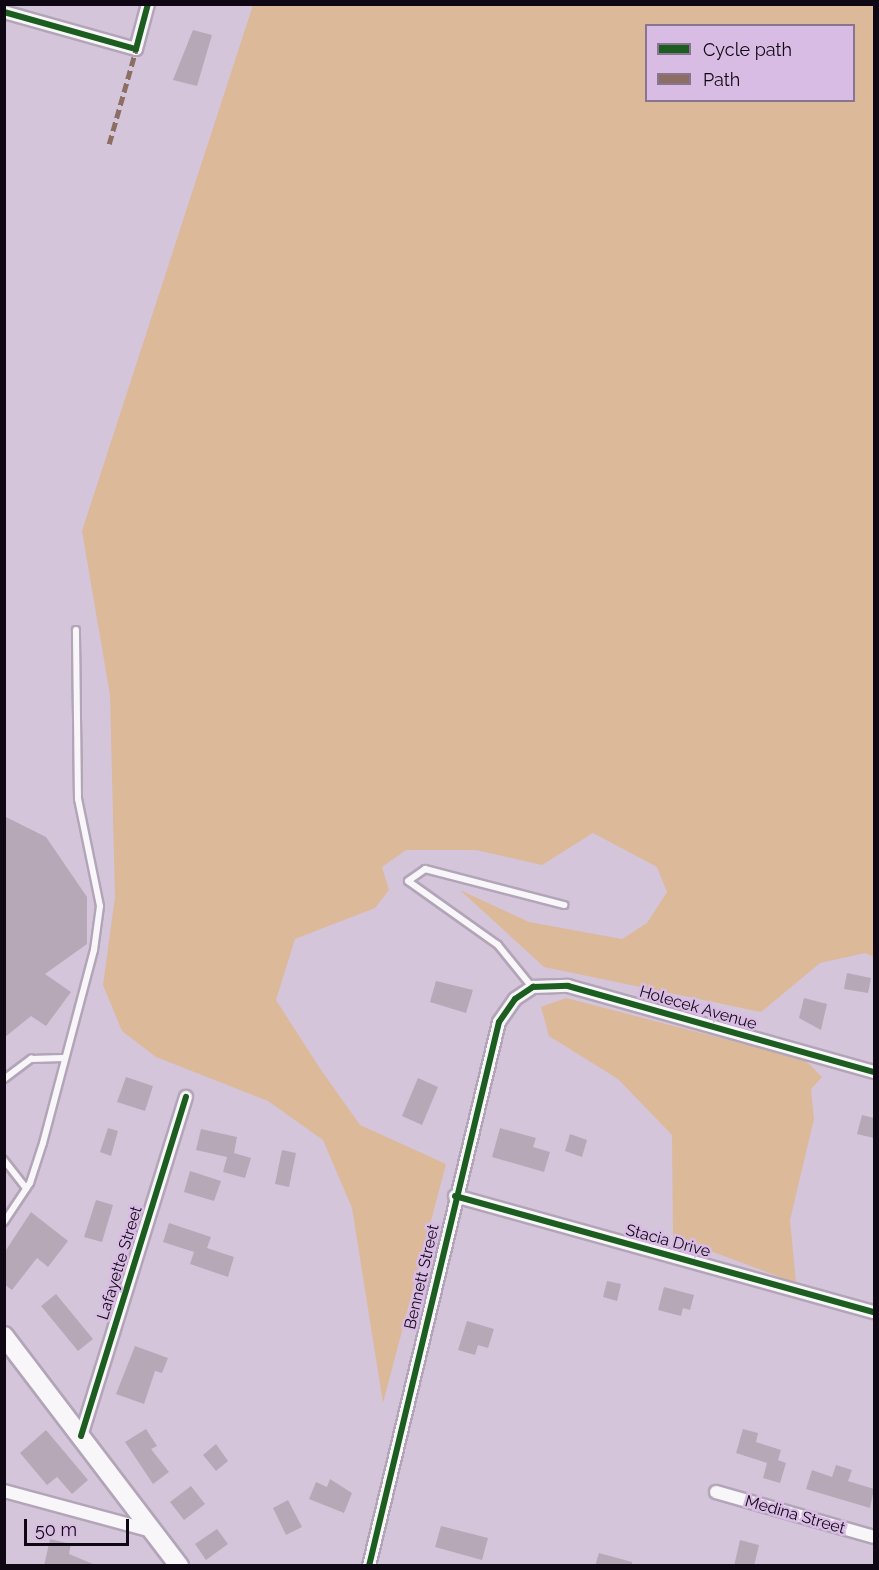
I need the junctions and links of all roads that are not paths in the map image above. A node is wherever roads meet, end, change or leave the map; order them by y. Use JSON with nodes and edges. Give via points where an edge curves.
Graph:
{"nodes":[{"id":1,"x":148,"y":4,"type":"edge"},
{"id":2,"x":4,"y":12,"type":"edge"},
{"id":3,"x":76,"y":630,"type":"dead end"},
{"id":4,"x":564,"y":905,"type":"dead end"},
{"id":5,"x":532,"y":987,"type":"junction"},
{"id":6,"x":63,"y":1058,"type":"junction"},
{"id":7,"x":874,"y":1072,"type":"edge"},
{"id":8,"x":4,"y":1079,"type":"edge"},
{"id":9,"x":186,"y":1097,"type":"dead end"},
{"id":10,"x":4,"y":1160,"type":"edge"},
{"id":11,"x":26,"y":1188,"type":"junction"},
{"id":12,"x":455,"y":1196,"type":"junction"},
{"id":13,"x":4,"y":1222,"type":"edge"},
{"id":14,"x":874,"y":1312,"type":"edge"},
{"id":15,"x":4,"y":1336,"type":"edge"},
{"id":16,"x":81,"y":1436,"type":"junction"},
{"id":17,"x":4,"y":1491,"type":"edge"},
{"id":18,"x":716,"y":1492,"type":"dead end"},
{"id":19,"x":153,"y":1532,"type":"junction"},
{"id":20,"x":874,"y":1537,"type":"edge"},
{"id":21,"x":179,"y":1566,"type":"edge"},
{"id":22,"x":369,"y":1566,"type":"edge"}],
"edges":[{"from":1,"to":2,"type":"street","via":[[136,49]]},
{"from":3,"to":6,"type":"lane","via":[[78,799],[100,906],[94,950]]},
{"from":4,"to":5,"type":"lane","via":[[425,869],[408,881],[498,945]]},
{"from":5,"to":7,"type":"street","name":"Holecek Avenue","via":[[568,986]]},
{"from":5,"to":12,"type":"street","name":"Bennett Street","via":[[515,999],[499,1022]]},
{"from":6,"to":8,"type":"lane","via":[[31,1059]]},
{"from":6,"to":11,"type":"lane"},
{"from":9,"to":16,"type":"street","name":"Lafayette Street"},
{"from":10,"to":11,"type":"lane"},
{"from":11,"to":13,"type":"lane"},
{"from":12,"to":14,"type":"street","name":"Stacia Drive"},
{"from":12,"to":22,"type":"street","name":"Bennett Street"},
{"from":15,"to":16,"type":"street"},
{"from":16,"to":19,"type":"street"},
{"from":17,"to":19,"type":"street"},
{"from":18,"to":20,"type":"street","name":"Medina Street"},
{"from":19,"to":21,"type":"street"}]}
